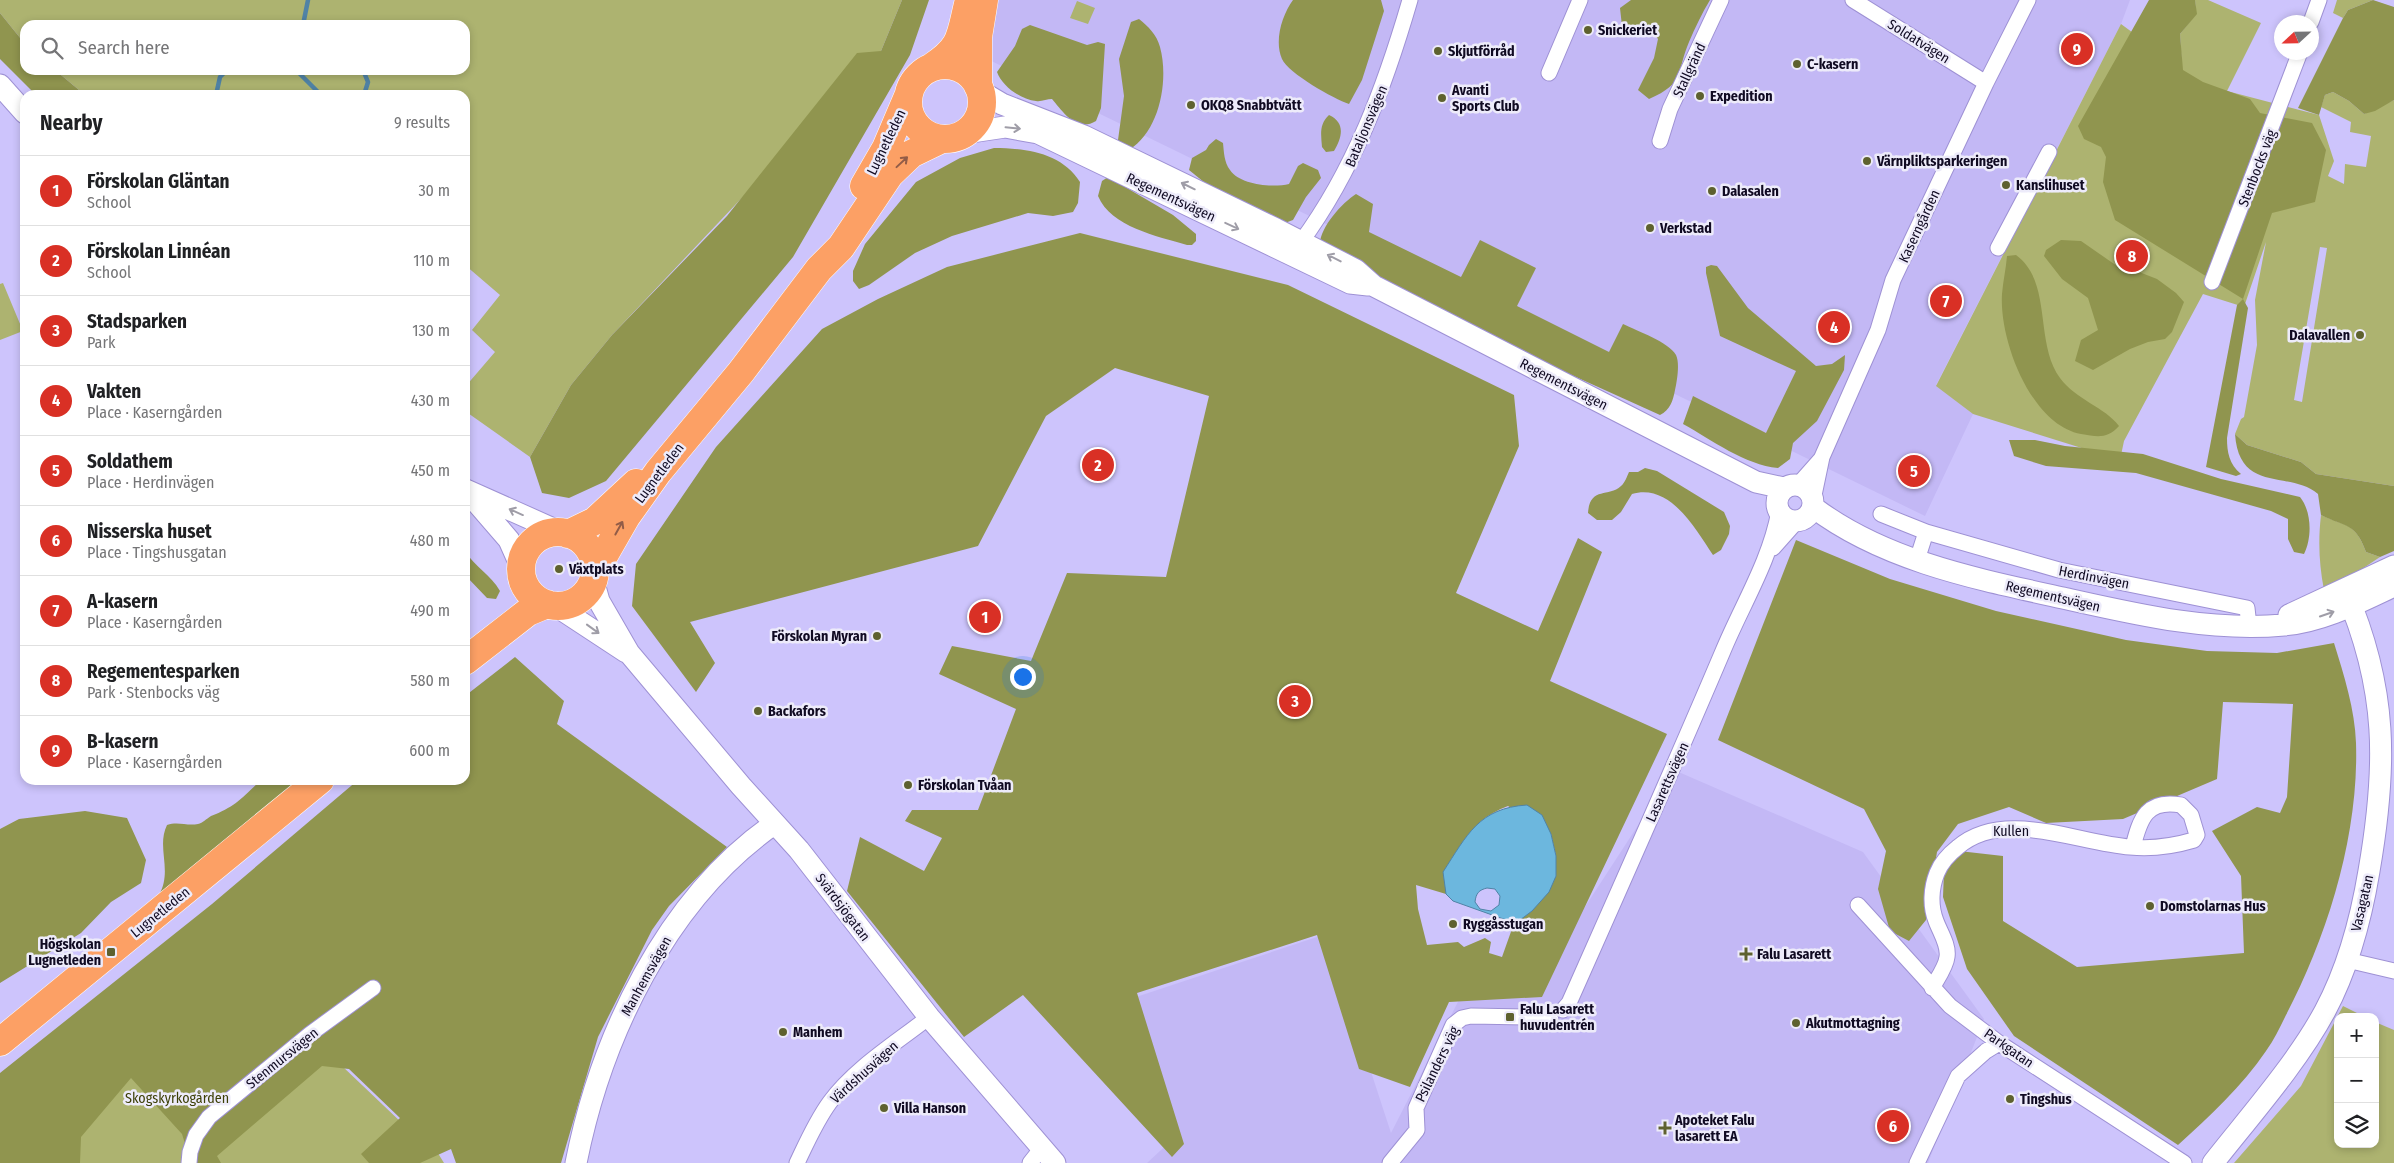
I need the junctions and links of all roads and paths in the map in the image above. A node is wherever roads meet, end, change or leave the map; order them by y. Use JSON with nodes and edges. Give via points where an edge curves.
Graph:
{"nodes":[{"id":1,"x":969,"y":0,"type":"edge"},
{"id":2,"x":984,"y":0,"type":"edge"},
{"id":3,"x":1410,"y":0,"type":"edge"},
{"id":4,"x":1580,"y":0,"type":"edge"},
{"id":5,"x":1722,"y":0,"type":"edge"},
{"id":6,"x":1853,"y":0,"type":"edge"},
{"id":7,"x":2028,"y":0,"type":"edge"},
{"id":8,"x":2319,"y":0,"type":"edge"},
{"id":9,"x":2314,"y":15,"type":"edge"},
{"id":10,"x":2297,"y":60,"type":"edge"},
{"id":11,"x":932,"y":67,"type":"junction"},
{"id":12,"x":1549,"y":73,"type":"dead end"},
{"id":13,"x":1986,"y":83,"type":"junction"},
{"id":14,"x":0,"y":85,"type":"edge"},
{"id":15,"x":979,"y":89,"type":"junction"},
{"id":16,"x":909,"y":94,"type":"junction"},
{"id":17,"x":20,"y":107,"type":"edge"},
{"id":18,"x":954,"y":136,"type":"junction"},
{"id":19,"x":1660,"y":141,"type":"dead end"},
{"id":20,"x":1081,"y":145,"type":"junction"},
{"id":21,"x":2049,"y":152,"type":"dead end"},
{"id":22,"x":1297,"y":248,"type":"junction"},
{"id":23,"x":1998,"y":248,"type":"dead end"},
{"id":24,"x":819,"y":269,"type":"junction"},
{"id":25,"x":2212,"y":282,"type":"dead end"},
{"id":26,"x":732,"y":382,"type":"junction"},
{"id":27,"x":1822,"y":458,"type":"junction"},
{"id":28,"x":470,"y":492,"type":"edge"},
{"id":29,"x":470,"y":495,"type":"edge"},
{"id":30,"x":1795,"y":505,"type":"junction"},
{"id":31,"x":1881,"y":514,"type":"dead end"},
{"id":32,"x":1926,"y":532,"type":"junction"},
{"id":33,"x":564,"y":533,"type":"junction"},
{"id":34,"x":1917,"y":560,"type":"junction"},
{"id":35,"x":2394,"y":566,"type":"edge"},
{"id":36,"x":522,"y":571,"type":"junction"},
{"id":37,"x":594,"y":575,"type":"junction"},
{"id":38,"x":2394,"y":586,"type":"edge"},
{"id":39,"x":2348,"y":598,"type":"junction"},
{"id":40,"x":552,"y":605,"type":"junction"},
{"id":41,"x":2259,"y":626,"type":"junction"},
{"id":42,"x":470,"y":645,"type":"edge"},
{"id":43,"x":629,"y":653,"type":"junction"},
{"id":44,"x":470,"y":656,"type":"edge"},
{"id":45,"x":314,"y":785,"type":"edge"},
{"id":46,"x":774,"y":824,"type":"junction"},
{"id":47,"x":2133,"y":847,"type":"dead end"},
{"id":48,"x":1858,"y":905,"type":"dead end"},
{"id":49,"x":2347,"y":960,"type":"junction"},
{"id":50,"x":2394,"y":970,"type":"edge"},
{"id":51,"x":373,"y":988,"type":"dead end"},
{"id":52,"x":1932,"y":988,"type":"junction"},
{"id":53,"x":1557,"y":1015,"type":"joint"},
{"id":54,"x":929,"y":1016,"type":"junction"},
{"id":55,"x":0,"y":1042,"type":"edge"},
{"id":56,"x":2000,"y":1043,"type":"junction"},
{"id":57,"x":1042,"y":1158,"type":"edge"},
{"id":58,"x":189,"y":1163,"type":"edge"},
{"id":59,"x":576,"y":1163,"type":"edge"},
{"id":60,"x":798,"y":1163,"type":"edge"},
{"id":61,"x":1390,"y":1163,"type":"edge"},
{"id":62,"x":1916,"y":1163,"type":"edge"},
{"id":63,"x":2184,"y":1163,"type":"edge"},
{"id":64,"x":2214,"y":1163,"type":"edge"}],
"edges":[{"from":1,"to":11,"type":"highway","via":[[958,43],[948,56]]},
{"from":2,"to":15,"type":"highway","via":[[978,37]]},
{"from":3,"to":22,"type":"street","name":"Bataljonsvägen","via":[[1387,74],[1348,169],[1322,214]]},
{"from":4,"to":12,"type":"street"},
{"from":5,"to":19,"type":"street","name":"Stallgränd","via":[[1670,110]]},
{"from":6,"to":13,"type":"street","name":"Soldatvägen"},
{"from":7,"to":13,"type":"street","name":"Kaserngården"},
{"from":8,"to":9,"type":"street"},
{"from":10,"to":25,"type":"street","name":"Stenbocks väg"},
{"from":11,"to":15,"type":"highway","via":[[945,65],[967,72]]},
{"from":11,"to":16,"type":"highway","via":[[916,79]]},
{"from":13,"to":27,"type":"street","name":"Kaserngården","via":[[1893,280],[1878,330]]},
{"from":14,"to":17,"type":"street"},
{"from":15,"to":18,"type":"highway","via":[[982,101],[975,123]]},
{"from":15,"to":20,"type":"street","name":"Regementsvägen"},
{"from":16,"to":18,"type":"highway","via":[[909,111],[914,123],[927,134]]},
{"from":16,"to":24,"type":"highway","name":"Lugnetleden","via":[[886,148],[831,241]]},
{"from":18,"to":20,"type":"street","name":"Regementsvägen","one_way":true,"via":[[996,127],[1019,128]]},
{"from":24,"to":18,"type":"highway","name":"Lugnetleden","one_way":true,"via":[[841,247],[881,185],[901,163],[911,154]]},
{"from":20,"to":22,"type":"street","name":"Regementsvägen"},
{"from":21,"to":23,"type":"street"},
{"from":22,"to":30,"type":"street","name":"Regementsvägen","via":[[1350,283],[1374,286]]},
{"from":24,"to":26,"type":"highway","name":"Lugnetleden"},
{"from":26,"to":33,"type":"highway","name":"Lugnetleden","via":[[641,478],[595,521]]},
{"from":37,"to":26,"type":"highway","name":"Lugnetleden","one_way":true,"via":[[626,517],[658,472]]},
{"from":27,"to":30,"type":"street","name":"Kaserngården"},
{"from":27,"to":30,"type":"street","name":"Kaserngården"},
{"from":33,"to":28,"type":"street","one_way":true},
{"from":29,"to":36,"type":"street","via":[[509,540]]},
{"from":30,"to":34,"type":"street","name":"Regementsvägen"},
{"from":30,"to":53,"type":"street","name":"Lasarettsvägen","via":[[1741,608],[1568,1003]]},
{"from":31,"to":32,"type":"street","name":"Herdinvägen"},
{"from":32,"to":34,"type":"street"},
{"from":32,"to":41,"type":"street","name":"Herdinvägen","via":[[2059,570],[2247,608]]},
{"from":33,"to":36,"type":"highway","via":[[546,534],[533,541],[525,553]]},
{"from":33,"to":37,"type":"highway","via":[[586,544],[594,556]]},
{"from":34,"to":41,"type":"street","name":"Regementsvägen","via":[[1991,582],[2108,608],[2187,622]]},
{"from":35,"to":39,"type":"street","name":"Regementsvägen"},
{"from":36,"to":40,"type":"highway","via":[[531,594]]},
{"from":36,"to":42,"type":"highway","via":[[510,603]]},
{"from":37,"to":40,"type":"highway","via":[[583,597],[570,604]]},
{"from":37,"to":43,"type":"street","name":"Svärdsjögatan","via":[[599,602]]},
{"from":38,"to":39,"type":"street","name":"Regementsvägen"},
{"from":39,"to":41,"type":"street","name":"Regementsvägen","via":[[2302,623]]},
{"from":39,"to":49,"type":"street","name":"Vasagatan","via":[[2364,638],[2376,689],[2382,764],[2377,827],[2364,900]]},
{"from":40,"to":43,"type":"street","name":"Svärdsjögatan","one_way":true},
{"from":40,"to":44,"type":"highway","via":[[521,617]]},
{"from":43,"to":46,"type":"street","name":"Svärdsjögatan"},
{"from":45,"to":55,"type":"highway","name":"Lugnetleden"},
{"from":46,"to":54,"type":"street","name":"Svärdsjögatan","via":[[799,850]]},
{"from":46,"to":59,"type":"street","name":"Manhemsvägen","via":[[742,847],[708,882],[675,923],[646,972],[618,1026],[597,1083]]},
{"from":47,"to":52,"type":"street","name":"Kullen","via":[[2008,828],[1981,832],[1966,840],[1949,854],[1937,872],[1932,893],[1933,914],[1946,944],[1947,957]]},
{"from":48,"to":52,"type":"street","name":"Parkgatan"},
{"from":49,"to":50,"type":"street"},
{"from":49,"to":64,"type":"street","name":"Vasagatan","via":[[2319,1022]]},
{"from":51,"to":58,"type":"street","name":"Stenmursvägen","via":[[310,1034],[209,1117],[196,1135]]},
{"from":52,"to":56,"type":"street","name":"Parkgatan","via":[[1950,1006]]},
{"from":53,"to":61,"type":"street","name":"Psilanders väg","via":[[1471,1016],[1453,1025],[1416,1108],[1417,1130]]},
{"from":54,"to":57,"type":"street","name":"Svärdsjögatan"},
{"from":54,"to":60,"type":"street","name":"Värdshusvägen","via":[[838,1092],[816,1123]]},
{"from":56,"to":62,"type":"street","via":[[1958,1076]]},
{"from":56,"to":63,"type":"street","name":"Parkgatan"}]}
